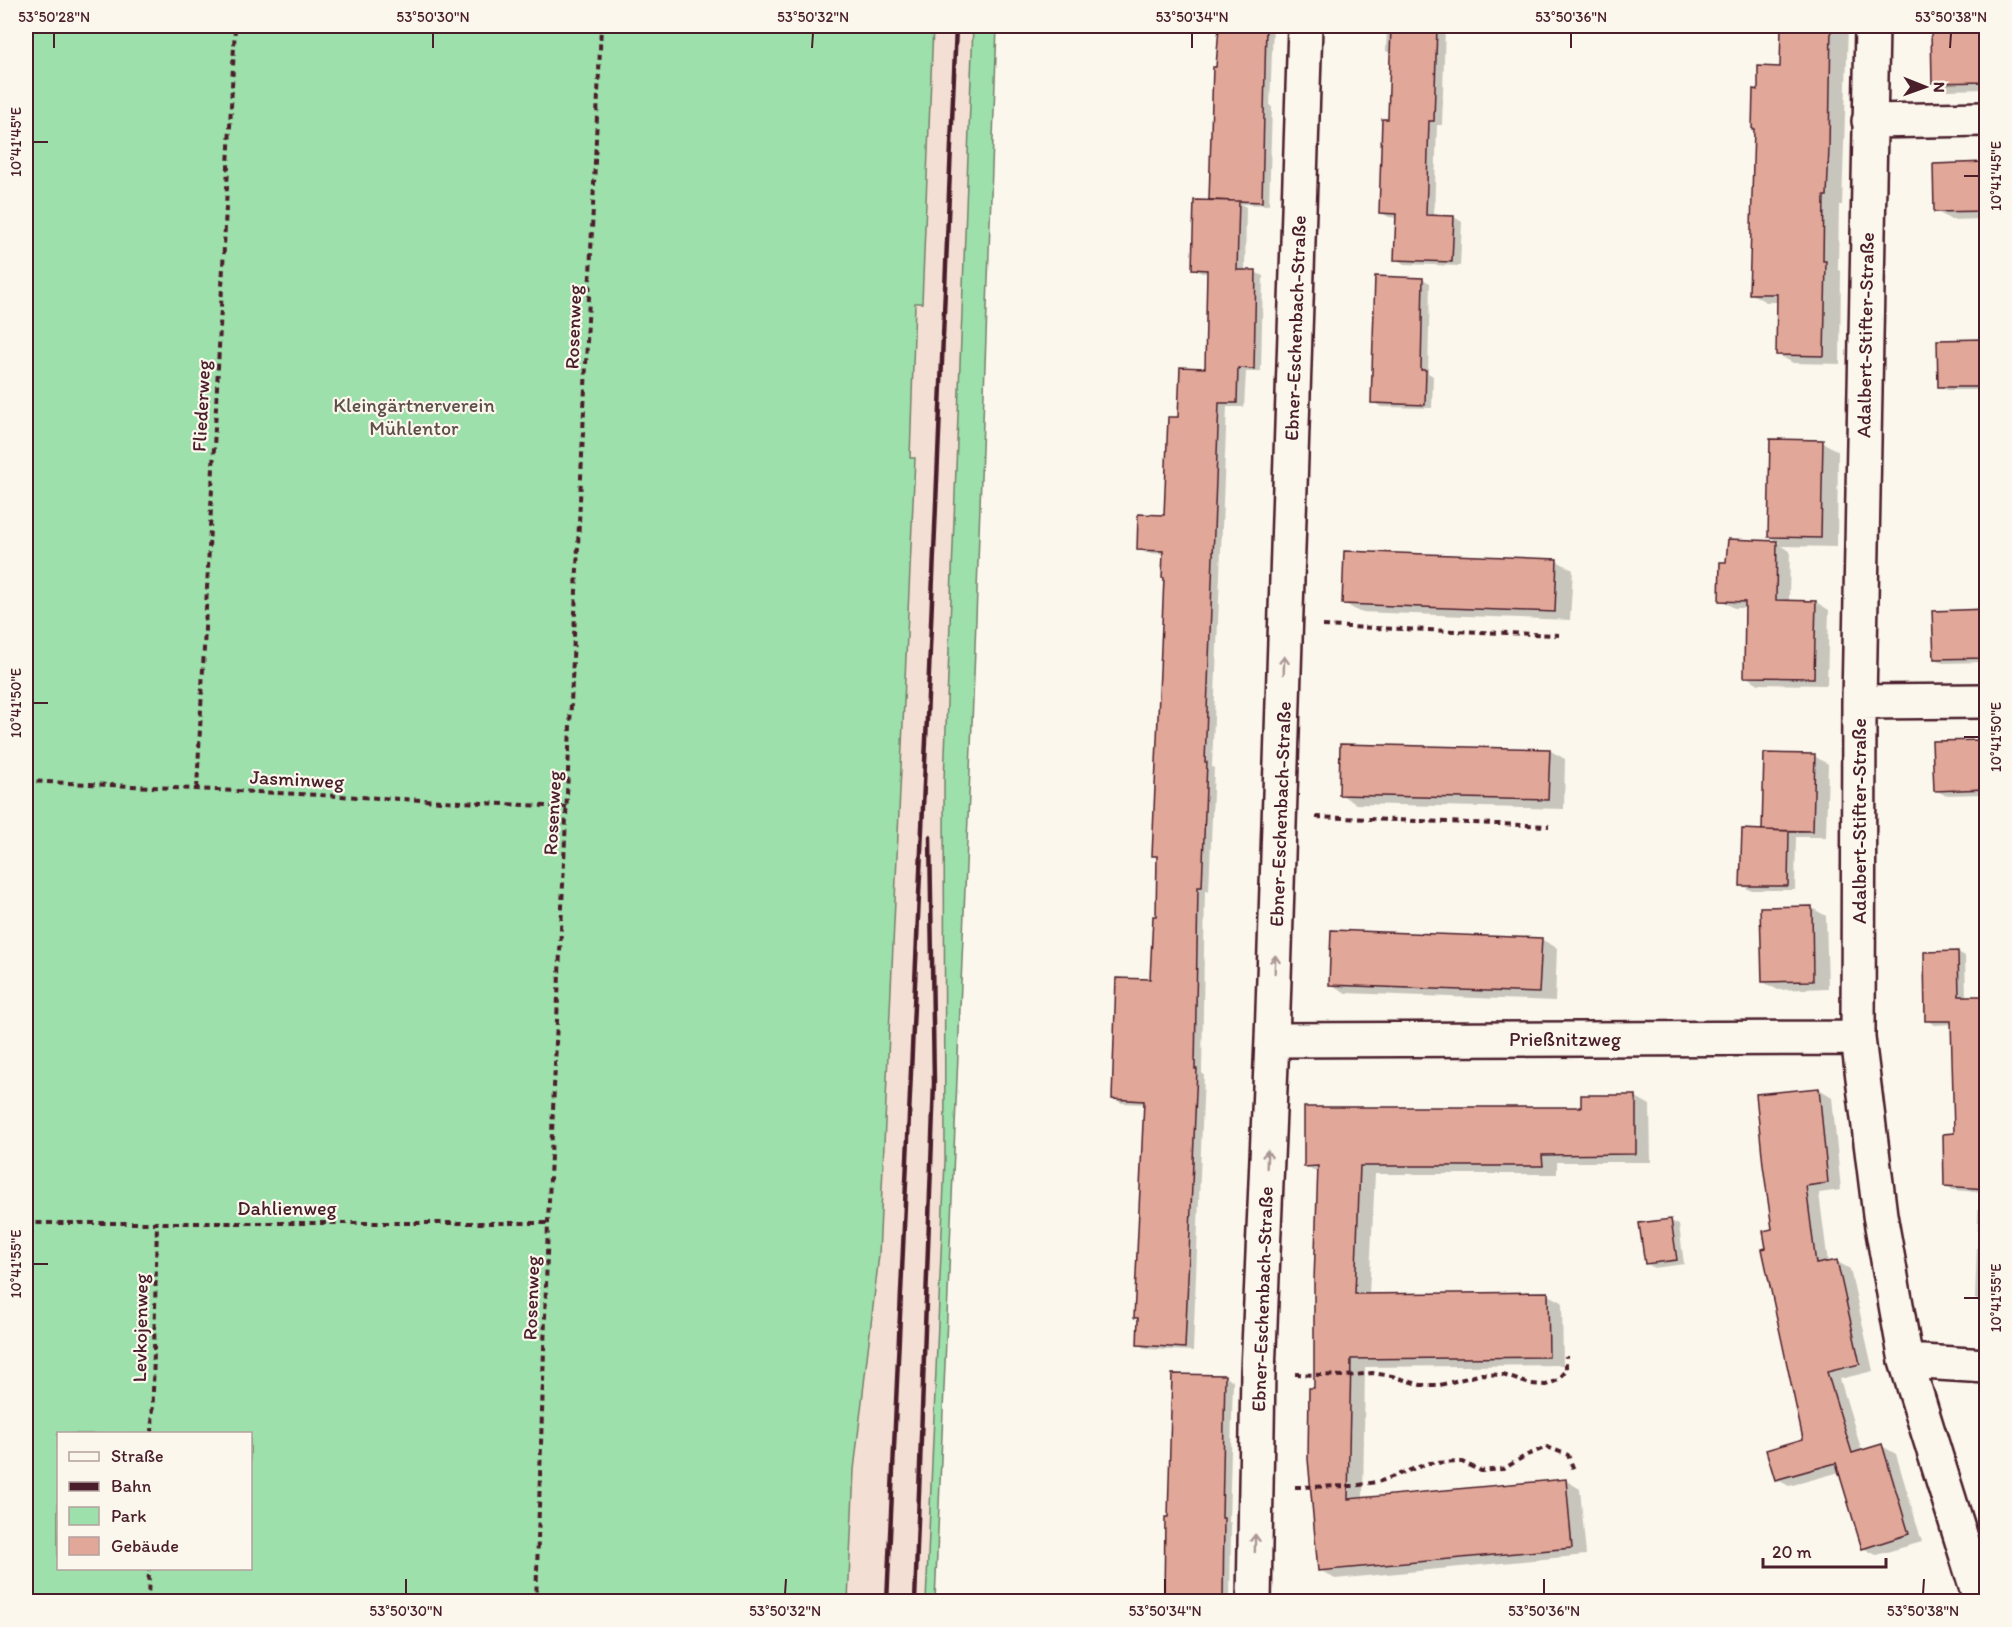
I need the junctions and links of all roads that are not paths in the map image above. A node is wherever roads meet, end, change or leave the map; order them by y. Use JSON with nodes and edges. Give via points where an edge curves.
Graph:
{"nodes":[{"id":1,"x":1305,"y":26,"type":"edge"},
{"id":2,"x":1872,"y":26,"type":"edge"},
{"id":3,"x":1986,"y":120,"type":"edge"},
{"id":4,"x":1869,"y":121,"type":"junction"},
{"id":5,"x":1986,"y":701,"type":"edge"},
{"id":6,"x":1859,"y":702,"type":"junction"},
{"id":7,"x":1858,"y":1038,"type":"junction"},
{"id":8,"x":1272,"y":1040,"type":"junction"},
{"id":9,"x":1906,"y":1361,"type":"junction"},
{"id":10,"x":1986,"y":1366,"type":"edge"},
{"id":11,"x":1254,"y":1602,"type":"edge"},
{"id":12,"x":1981,"y":1602,"type":"edge"}],
"edges":[{"from":8,"to":1,"type":"street","name":"Ebner-Eschenbach-Straße","one_way":true},
{"from":2,"to":4,"type":"street","name":"Adalbert-Stifter-Straße"},
{"from":3,"to":4,"type":"street"},
{"from":4,"to":6,"type":"street","name":"Adalbert-Stifter-Straße"},
{"from":5,"to":6,"type":"street"},
{"from":6,"to":7,"type":"street","name":"Adalbert-Stifter-Straße"},
{"from":7,"to":8,"type":"street","name":"Prießnitzweg"},
{"from":7,"to":9,"type":"street","name":"Adalbert-Stifter-Straße","via":[[1880,1215]]},
{"from":11,"to":8,"type":"street","name":"Ebner-Eschenbach-Straße","one_way":true,"via":[[1258,1372]]},
{"from":9,"to":10,"type":"street"},
{"from":9,"to":12,"type":"street","name":"Adalbert-Stifter-Straße"}]}
